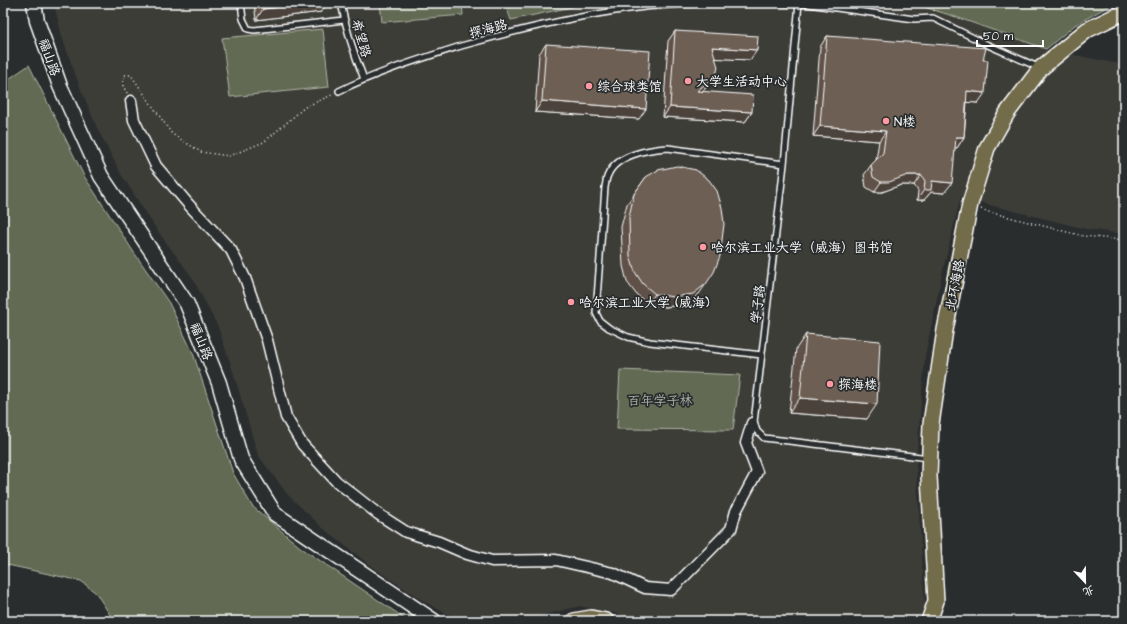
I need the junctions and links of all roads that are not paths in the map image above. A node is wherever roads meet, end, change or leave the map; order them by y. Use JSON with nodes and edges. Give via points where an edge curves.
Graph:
{"nodes":[{"id":1,"x":34,"y":3,"type":"edge"},
{"id":2,"x":241,"y":3,"type":"edge"},
{"id":3,"x":341,"y":3,"type":"edge"},
{"id":4,"x":697,"y":3,"type":"edge"},
{"id":5,"x":780,"y":3,"type":"edge"},
{"id":6,"x":799,"y":3,"type":"edge"},
{"id":7,"x":1124,"y":12,"type":"edge"},
{"id":8,"x":344,"y":20,"type":"junction"},
{"id":9,"x":1041,"y":68,"type":"junction"},
{"id":10,"x":364,"y":79,"type":"junction"},
{"id":11,"x":339,"y":91,"type":"road end"},
{"id":12,"x":131,"y":101,"type":"road end"},
{"id":13,"x":784,"y":164,"type":"junction"},
{"id":14,"x":762,"y":355,"type":"junction"},
{"id":15,"x":752,"y":422,"type":"dead end"},
{"id":16,"x":929,"y":458,"type":"junction"},
{"id":17,"x":434,"y":621,"type":"edge"},
{"id":18,"x":574,"y":621,"type":"edge"},
{"id":19,"x":606,"y":621,"type":"edge"},
{"id":20,"x":929,"y":621,"type":"edge"}],
"edges":[{"from":1,"to":17,"type":"main road","name":"福山路","via":[[37,21],[60,86],[101,176],[187,304],[219,383],[241,459],[275,514]]},
{"from":2,"to":8,"type":"lane","via":[[243,20],[248,29],[254,30]]},
{"from":3,"to":8,"type":"lane","name":"希望路"},
{"from":4,"to":10,"type":"lane","name":"探海路","via":[[645,7],[574,18],[507,33],[422,58]]},
{"from":5,"to":6,"type":"lane"},
{"from":6,"to":9,"type":"lane","via":[[914,18],[933,18]]},
{"from":6,"to":13,"type":"lane","name":"学子路"},
{"from":7,"to":9,"type":"main road","name":"北环海路","via":[[1087,30]]},
{"from":8,"to":10,"type":"lane","name":"希望路"},
{"from":9,"to":16,"type":"main road","name":"北环海路","via":[[1007,113],[987,148],[970,204],[930,424]]},
{"from":10,"to":11,"type":"lane","name":"探海路"},
{"from":12,"to":15,"type":"street","via":[[134,120],[156,166],[231,250],[245,278],[267,340],[286,416],[302,444],[336,481],[406,532],[492,561],[556,560],[613,573],[645,588],[671,590],[731,529],[736,511],[757,472],[746,443]]},
{"from":13,"to":14,"type":"lane","name":"学子路"},
{"from":13,"to":14,"type":"lane","via":[[668,148],[653,149],[636,153],[613,166],[605,187],[596,313],[600,321],[628,337],[650,342]]},
{"from":14,"to":16,"type":"lane","name":"学子路","via":[[754,422],[757,431],[764,438]]},
{"from":16,"to":20,"type":"main road","name":"北环海路","via":[[936,601]]},
{"from":18,"to":19,"type":"main road","via":[[591,618]]}]}
